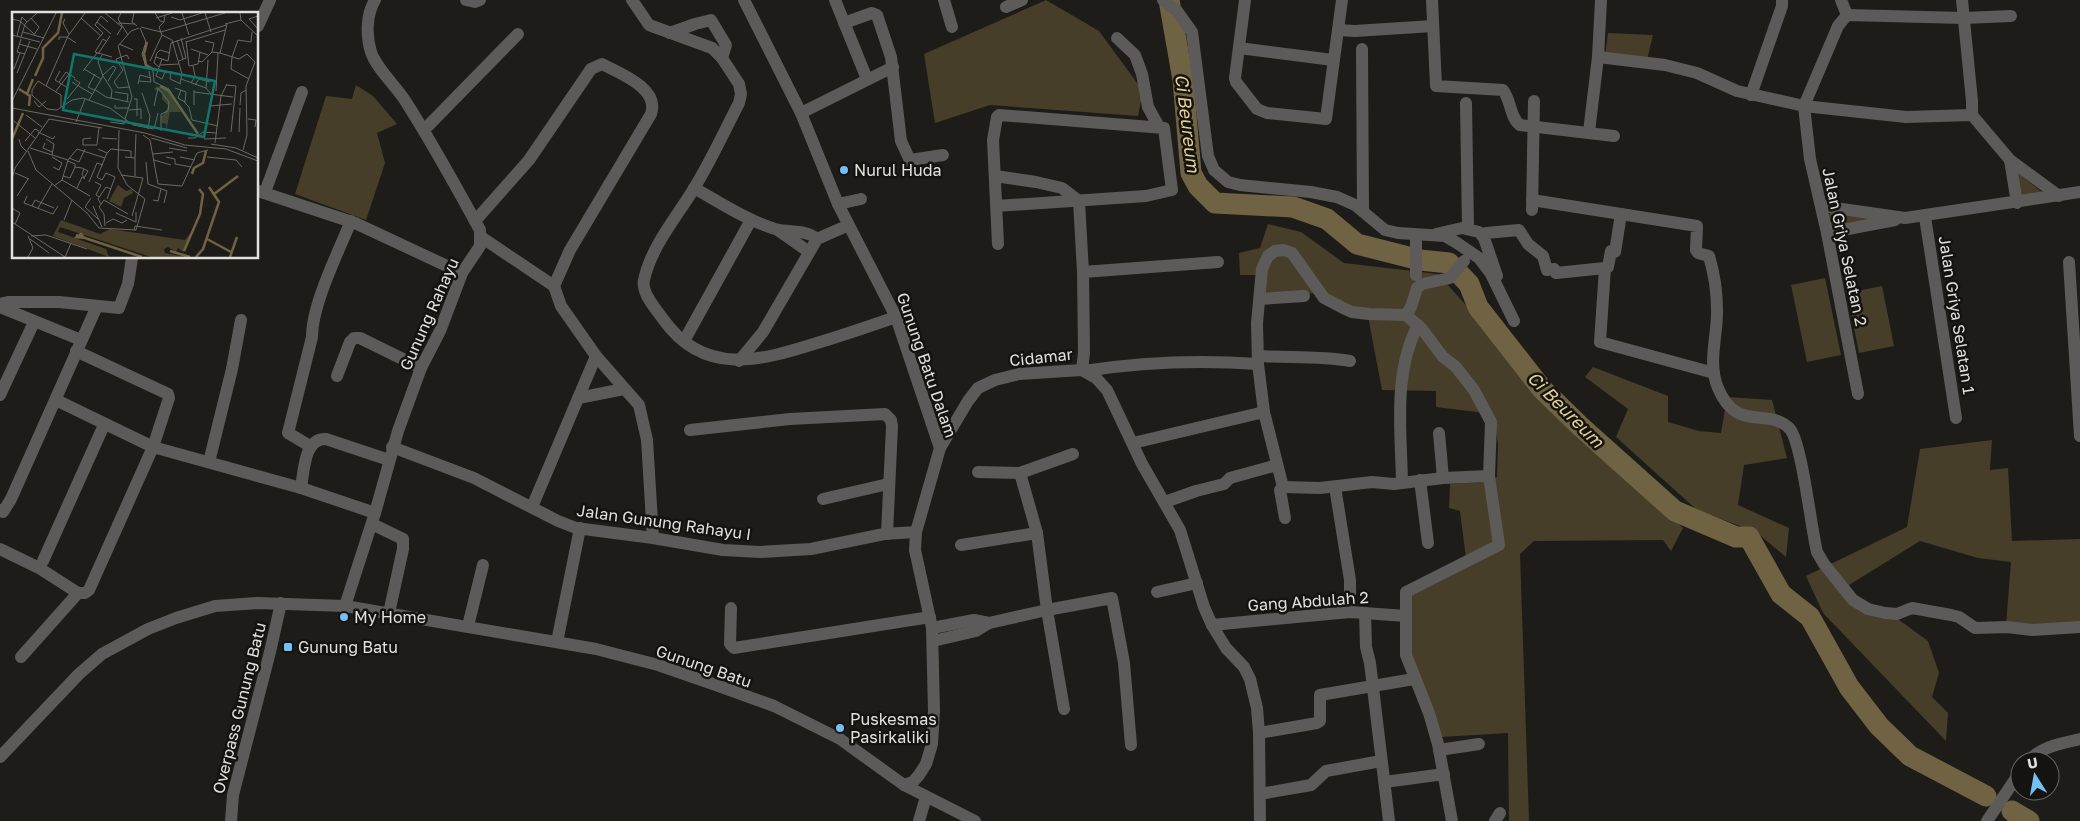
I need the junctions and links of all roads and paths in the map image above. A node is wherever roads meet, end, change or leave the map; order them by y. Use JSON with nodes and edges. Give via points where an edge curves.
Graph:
{"nodes":[{"id":1,"x":270,"y":0,"type":"edge"},
{"id":2,"x":374,"y":0,"type":"edge"},
{"id":3,"x":466,"y":0,"type":"edge"},
{"id":4,"x":480,"y":0,"type":"edge"},
{"id":5,"x":632,"y":0,"type":"edge"},
{"id":6,"x":744,"y":0,"type":"edge"},
{"id":7,"x":835,"y":0,"type":"edge"},
{"id":8,"x":944,"y":0,"type":"edge"},
{"id":9,"x":1022,"y":0,"type":"edge"},
{"id":10,"x":1163,"y":0,"type":"edge"},
{"id":11,"x":1245,"y":0,"type":"edge"},
{"id":12,"x":1342,"y":0,"type":"edge"},
{"id":13,"x":1432,"y":0,"type":"edge"},
{"id":14,"x":1601,"y":0,"type":"edge"},
{"id":15,"x":1782,"y":0,"type":"edge"},
{"id":16,"x":1841,"y":0,"type":"edge"},
{"id":17,"x":1962,"y":0,"type":"edge"},
{"id":18,"x":1006,"y":7,"type":"dead end"},
{"id":19,"x":1847,"y":15,"type":"junction"},
{"id":20,"x":2011,"y":16,"type":"dead end"},
{"id":21,"x":1964,"y":18,"type":"junction"},
{"id":22,"x":844,"y":23,"type":"junction"},
{"id":23,"x":259,"y":24,"type":"edge"},
{"id":24,"x":1433,"y":26,"type":"junction"},
{"id":25,"x":952,"y":27,"type":"dead end"},
{"id":26,"x":1338,"y":30,"type":"junction"},
{"id":27,"x":670,"y":33,"type":"junction"},
{"id":28,"x":518,"y":34,"type":"dead end"},
{"id":29,"x":1116,"y":38,"type":"dead end"},
{"id":30,"x":1238,"y":48,"type":"junction"},
{"id":31,"x":1362,"y":49,"type":"dead end"},
{"id":32,"x":1598,"y":57,"type":"junction"},
{"id":33,"x":722,"y":58,"type":"junction"},
{"id":34,"x":1333,"y":60,"type":"junction"},
{"id":35,"x":893,"y":67,"type":"junction"},
{"id":36,"x":867,"y":80,"type":"junction"},
{"id":37,"x":302,"y":92,"type":"dead end"},
{"id":38,"x":1751,"y":95,"type":"junction"},
{"id":39,"x":1534,"y":101,"type":"dead end"},
{"id":40,"x":1466,"y":103,"type":"dead end"},
{"id":41,"x":1804,"y":106,"type":"junction"},
{"id":42,"x":1148,"y":107,"type":"junction"},
{"id":43,"x":801,"y":114,"type":"junction"},
{"id":44,"x":1972,"y":114,"type":"junction"},
{"id":45,"x":1137,"y":126,"type":"junction"},
{"id":46,"x":1159,"y":127,"type":"junction"},
{"id":47,"x":1532,"y":128,"type":"junction"},
{"id":48,"x":424,"y":130,"type":"junction"},
{"id":49,"x":1589,"y":132,"type":"junction"},
{"id":50,"x":1614,"y":136,"type":"dead end"},
{"id":51,"x":943,"y":154,"type":"dead end"},
{"id":52,"x":2010,"y":160,"type":"junction"},
{"id":53,"x":995,"y":176,"type":"junction"},
{"id":54,"x":694,"y":188,"type":"junction"},
{"id":55,"x":261,"y":192,"type":"edge"},
{"id":56,"x":2080,"y":192,"type":"edge"},
{"id":57,"x":2059,"y":196,"type":"junction"},
{"id":58,"x":861,"y":199,"type":"dead end"},
{"id":59,"x":1079,"y":201,"type":"junction"},
{"id":60,"x":2017,"y":203,"type":"junction"},
{"id":61,"x":838,"y":204,"type":"junction"},
{"id":62,"x":996,"y":206,"type":"junction"},
{"id":63,"x":1821,"y":206,"type":"junction"},
{"id":64,"x":1363,"y":211,"type":"junction"},
{"id":65,"x":1621,"y":214,"type":"junction"},
{"id":66,"x":1925,"y":217,"type":"junction"},
{"id":67,"x":1905,"y":218,"type":"junction"},
{"id":68,"x":750,"y":220,"type":"junction"},
{"id":69,"x":350,"y":221,"type":"junction"},
{"id":70,"x":475,"y":221,"type":"junction"},
{"id":71,"x":842,"y":228,"type":"dead end"},
{"id":72,"x":1468,"y":228,"type":"junction"},
{"id":73,"x":778,"y":230,"type":"junction"},
{"id":74,"x":1486,"y":233,"type":"dead end"},
{"id":75,"x":1827,"y":233,"type":"junction"},
{"id":76,"x":1434,"y":234,"type":"junction"},
{"id":77,"x":481,"y":237,"type":"junction"},
{"id":78,"x":1416,"y":238,"type":"junction"},
{"id":79,"x":816,"y":239,"type":"junction"},
{"id":80,"x":998,"y":244,"type":"dead end"},
{"id":81,"x":809,"y":252,"type":"junction"},
{"id":82,"x":132,"y":259,"type":"edge"},
{"id":83,"x":1464,"y":261,"type":"dead end"},
{"id":84,"x":1218,"y":262,"type":"dead end"},
{"id":85,"x":2069,"y":262,"type":"dead end"},
{"id":86,"x":1605,"y":268,"type":"junction"},
{"id":87,"x":1083,"y":272,"type":"junction"},
{"id":88,"x":462,"y":273,"type":"junction"},
{"id":89,"x":1416,"y":275,"type":"dead end"},
{"id":90,"x":554,"y":286,"type":"junction"},
{"id":91,"x":1501,"y":291,"type":"junction"},
{"id":92,"x":1304,"y":296,"type":"dead end"},
{"id":93,"x":1260,"y":299,"type":"junction"},
{"id":94,"x":0,"y":306,"type":"edge"},
{"id":95,"x":97,"y":306,"type":"junction"},
{"id":96,"x":1406,"y":315,"type":"junction"},
{"id":97,"x":896,"y":317,"type":"junction"},
{"id":98,"x":241,"y":320,"type":"dead end"},
{"id":99,"x":1514,"y":321,"type":"dead end"},
{"id":100,"x":34,"y":322,"type":"junction"},
{"id":101,"x":1418,"y":325,"type":"junction"},
{"id":102,"x":763,"y":332,"type":"junction"},
{"id":103,"x":684,"y":341,"type":"junction"},
{"id":104,"x":78,"y":346,"type":"junction"},
{"id":105,"x":776,"y":355,"type":"junction"},
{"id":106,"x":596,"y":356,"type":"junction"},
{"id":107,"x":739,"y":360,"type":"junction"},
{"id":108,"x":1258,"y":360,"type":"junction"},
{"id":109,"x":2078,"y":360,"type":"edge"},
{"id":110,"x":1350,"y":361,"type":"dead end"},
{"id":111,"x":421,"y":368,"type":"junction"},
{"id":112,"x":1083,"y":370,"type":"junction"},
{"id":113,"x":1714,"y":374,"type":"junction"},
{"id":114,"x":337,"y":376,"type":"dead end"},
{"id":115,"x":624,"y":390,"type":"junction"},
{"id":116,"x":0,"y":394,"type":"edge"},
{"id":117,"x":1858,"y":394,"type":"dead end"},
{"id":118,"x":578,"y":398,"type":"junction"},
{"id":119,"x":56,"y":400,"type":"junction"},
{"id":120,"x":1264,"y":412,"type":"junction"},
{"id":121,"x":1956,"y":418,"type":"dead end"},
{"id":122,"x":104,"y":425,"type":"junction"},
{"id":123,"x":690,"y":430,"type":"dead end"},
{"id":124,"x":1439,"y":433,"type":"dead end"},
{"id":125,"x":2080,"y":436,"type":"edge"},
{"id":126,"x":1133,"y":443,"type":"junction"},
{"id":127,"x":310,"y":446,"type":"junction"},
{"id":128,"x":153,"y":447,"type":"junction"},
{"id":129,"x":392,"y":447,"type":"junction"},
{"id":130,"x":940,"y":448,"type":"junction"},
{"id":131,"x":1073,"y":454,"type":"dead end"},
{"id":132,"x":389,"y":460,"type":"junction"},
{"id":133,"x":210,"y":462,"type":"junction"},
{"id":134,"x":1277,"y":466,"type":"junction"},
{"id":135,"x":978,"y":472,"type":"dead end"},
{"id":136,"x":1020,"y":473,"type":"junction"},
{"id":137,"x":1489,"y":476,"type":"junction"},
{"id":138,"x":1442,"y":478,"type":"junction"},
{"id":139,"x":1420,"y":480,"type":"junction"},
{"id":140,"x":1402,"y":482,"type":"junction"},
{"id":141,"x":888,"y":484,"type":"junction"},
{"id":142,"x":1283,"y":486,"type":"junction"},
{"id":143,"x":1335,"y":487,"type":"junction"},
{"id":144,"x":301,"y":488,"type":"junction"},
{"id":145,"x":823,"y":499,"type":"dead end"},
{"id":146,"x":1165,"y":502,"type":"junction"},
{"id":147,"x":2,"y":506,"type":"edge"},
{"id":148,"x":532,"y":507,"type":"junction"},
{"id":149,"x":373,"y":518,"type":"junction"},
{"id":150,"x":1285,"y":518,"type":"dead end"},
{"id":151,"x":580,"y":528,"type":"junction"},
{"id":152,"x":916,"y":532,"type":"junction"},
{"id":153,"x":1038,"y":533,"type":"junction"},
{"id":154,"x":888,"y":534,"type":"junction"},
{"id":155,"x":653,"y":538,"type":"junction"},
{"id":156,"x":1428,"y":543,"type":"dead end"},
{"id":157,"x":961,"y":545,"type":"dead end"},
{"id":158,"x":0,"y":548,"type":"edge"},
{"id":159,"x":43,"y":561,"type":"dead end"},
{"id":160,"x":482,"y":565,"type":"dead end"},
{"id":161,"x":1197,"y":583,"type":"junction"},
{"id":162,"x":1157,"y":592,"type":"dead end"},
{"id":163,"x":78,"y":593,"type":"junction"},
{"id":164,"x":280,"y":603,"type":"junction"},
{"id":165,"x":345,"y":606,"type":"junction"},
{"id":166,"x":731,"y":608,"type":"dead end"},
{"id":167,"x":1047,"y":610,"type":"junction"},
{"id":168,"x":1350,"y":612,"type":"junction"},
{"id":169,"x":389,"y":613,"type":"junction"},
{"id":170,"x":1365,"y":613,"type":"junction"},
{"id":171,"x":1406,"y":616,"type":"junction"},
{"id":172,"x":1212,"y":625,"type":"junction"},
{"id":173,"x":468,"y":626,"type":"junction"},
{"id":174,"x":2080,"y":627,"type":"edge"},
{"id":175,"x":932,"y":629,"type":"junction"},
{"id":176,"x":558,"y":642,"type":"junction"},
{"id":177,"x":20,"y":657,"type":"dead end"},
{"id":178,"x":1414,"y":679,"type":"junction"},
{"id":179,"x":1373,"y":687,"type":"junction"},
{"id":180,"x":1064,"y":709,"type":"dead end"},
{"id":181,"x":1259,"y":733,"type":"junction"},
{"id":182,"x":2080,"y":740,"type":"edge"},
{"id":183,"x":1479,"y":744,"type":"dead end"},
{"id":184,"x":1130,"y":745,"type":"dead end"},
{"id":185,"x":1439,"y":750,"type":"junction"},
{"id":186,"x":2042,"y":751,"type":"edge"},
{"id":187,"x":0,"y":757,"type":"edge"},
{"id":188,"x":1381,"y":761,"type":"junction"},
{"id":189,"x":1444,"y":774,"type":"junction"},
{"id":190,"x":1385,"y":782,"type":"junction"},
{"id":191,"x":904,"y":785,"type":"junction"},
{"id":192,"x":2010,"y":787,"type":"edge"},
{"id":193,"x":1260,"y":794,"type":"junction"},
{"id":194,"x":926,"y":797,"type":"junction"},
{"id":195,"x":231,"y":821,"type":"edge"},
{"id":196,"x":919,"y":821,"type":"edge"},
{"id":197,"x":975,"y":821,"type":"edge"},
{"id":198,"x":1260,"y":821,"type":"edge"},
{"id":199,"x":1389,"y":821,"type":"edge"},
{"id":200,"x":1452,"y":821,"type":"edge"},
{"id":201,"x":1987,"y":821,"type":"edge"}],
"edges":[{"from":1,"to":23,"type":"street"},
{"from":2,"to":48,"type":"street","via":[[368,27],[371,51]]},
{"from":3,"to":4,"type":"street"},
{"from":5,"to":27,"type":"street","via":[[649,25]]},
{"from":6,"to":43,"type":"street","name":"Gunung Batu Dalam"},
{"from":7,"to":22,"type":"street"},
{"from":8,"to":25,"type":"street"},
{"from":9,"to":18,"type":"street"},
{"from":10,"to":64,"type":"street","via":[[1177,11],[1194,38],[1208,156],[1217,174],[1240,185],[1324,194]]},
{"from":11,"to":30,"type":"street"},
{"from":12,"to":26,"type":"street"},
{"from":13,"to":24,"type":"street"},
{"from":14,"to":32,"type":"street"},
{"from":15,"to":38,"type":"street"},
{"from":16,"to":19,"type":"street"},
{"from":17,"to":21,"type":"street"},
{"from":19,"to":21,"type":"street"},
{"from":19,"to":41,"type":"street","via":[[1838,26]]},
{"from":20,"to":21,"type":"street"},
{"from":21,"to":44,"type":"street"},
{"from":22,"to":35,"type":"street","via":[[875,14]]},
{"from":22,"to":36,"type":"street"},
{"from":24,"to":26,"type":"street"},
{"from":24,"to":47,"type":"street","via":[[1436,86],[1504,90],[1516,122]]},
{"from":26,"to":34,"type":"street"},
{"from":27,"to":33,"type":"street","via":[[712,48]]},
{"from":27,"to":33,"type":"street","via":[[711,20],[726,45]]},
{"from":28,"to":48,"type":"street"},
{"from":29,"to":42,"type":"street","via":[[1135,55]]},
{"from":30,"to":34,"type":"street"},
{"from":30,"to":34,"type":"street","via":[[1236,82],[1254,108],[1267,113],[1326,119]]},
{"from":31,"to":64,"type":"street"},
{"from":32,"to":38,"type":"street","via":[[1665,65],[1697,73]]},
{"from":32,"to":49,"type":"street"},
{"from":33,"to":54,"type":"street","via":[[739,84],[741,100]]},
{"from":35,"to":36,"type":"street"},
{"from":35,"to":51,"type":"street","via":[[901,140],[912,165]]},
{"from":36,"to":43,"type":"street"},
{"from":37,"to":55,"type":"street"},
{"from":38,"to":41,"type":"street"},
{"from":39,"to":47,"type":"street"},
{"from":40,"to":72,"type":"street"},
{"from":41,"to":44,"type":"street","via":[[1906,117]]},
{"from":41,"to":63,"type":"street","name":"Jalan Griya Selatan 2","via":[[1810,159]]},
{"from":42,"to":45,"type":"street"},
{"from":42,"to":46,"type":"street"},
{"from":43,"to":61,"type":"street","name":"Gunung Batu Dalam"},
{"from":44,"to":52,"type":"street"},
{"from":45,"to":46,"type":"street"},
{"from":45,"to":53,"type":"street","via":[[999,115],[993,140]]},
{"from":46,"to":59,"type":"street","via":[[1164,128],[1172,190],[1146,196]]},
{"from":47,"to":49,"type":"street"},
{"from":47,"to":65,"type":"street","via":[[1532,205]]},
{"from":48,"to":70,"type":"street"},
{"from":49,"to":50,"type":"street"},
{"from":52,"to":57,"type":"street"},
{"from":52,"to":60,"type":"street"},
{"from":53,"to":59,"type":"street","via":[[1062,188]]},
{"from":53,"to":62,"type":"street"},
{"from":54,"to":68,"type":"street"},
{"from":54,"to":103,"type":"street","via":[[652,258],[643,286],[666,323]]},
{"from":55,"to":69,"type":"street"},
{"from":56,"to":57,"type":"street"},
{"from":57,"to":60,"type":"street"},
{"from":58,"to":61,"type":"street"},
{"from":59,"to":62,"type":"street"},
{"from":59,"to":87,"type":"street"},
{"from":60,"to":66,"type":"street"},
{"from":61,"to":97,"type":"street","name":"Gunung Batu Dalam"},
{"from":62,"to":80,"type":"street"},
{"from":63,"to":67,"type":"street"},
{"from":63,"to":75,"type":"street","name":"Jalan Griya Selatan 2"},
{"from":64,"to":78,"type":"street","via":[[1385,230]]},
{"from":65,"to":86,"type":"street","via":[[1616,252],[1611,252]]},
{"from":65,"to":113,"type":"street","via":[[1697,226],[1696,250],[1698,254],[1710,256],[1718,310]]},
{"from":66,"to":67,"type":"street"},
{"from":66,"to":121,"type":"street","name":"Jalan Griya Selatan 1"},
{"from":67,"to":75,"type":"street"},
{"from":68,"to":73,"type":"street"},
{"from":68,"to":103,"type":"street"},
{"from":69,"to":88,"type":"street"},
{"from":69,"to":127,"type":"street","via":[[312,327],[288,433]]},
{"from":70,"to":77,"type":"street"},
{"from":70,"to":90,"type":"street","via":[[529,160],[591,69],[602,64],[640,84],[650,99],[652,110],[570,250]]},
{"from":71,"to":79,"type":"street"},
{"from":72,"to":76,"type":"street"},
{"from":72,"to":91,"type":"street","via":[[1484,238]]},
{"from":73,"to":79,"type":"street","via":[[807,233]]},
{"from":73,"to":81,"type":"street"},
{"from":74,"to":86,"type":"street","via":[[1519,230],[1528,244],[1543,256],[1547,270],[1554,269],[1556,273]]},
{"from":75,"to":117,"type":"street","name":"Jalan Griya Selatan 2"},
{"from":76,"to":78,"type":"street"},
{"from":76,"to":91,"type":"street","via":[[1445,236],[1470,250]]},
{"from":77,"to":88,"type":"street","name":"Gunung Rahayu","via":[[480,246]]},
{"from":77,"to":90,"type":"street"},
{"from":78,"to":89,"type":"street"},
{"from":79,"to":81,"type":"street"},
{"from":81,"to":102,"type":"street"},
{"from":82,"to":95,"type":"street","via":[[128,284],[119,308]]},
{"from":83,"to":96,"type":"street","via":[[1450,278],[1417,288]]},
{"from":84,"to":87,"type":"street"},
{"from":85,"to":109,"type":"street"},
{"from":86,"to":113,"type":"street","via":[[1600,342]]},
{"from":87,"to":112,"type":"street"},
{"from":88,"to":111,"type":"street","name":"Gunung Rahayu","via":[[440,331]]},
{"from":90,"to":106,"type":"street","via":[[561,306]]},
{"from":91,"to":99,"type":"street"},
{"from":92,"to":93,"type":"street"},
{"from":93,"to":96,"type":"street","via":[[1262,268],[1268,256],[1284,250],[1292,253],[1324,298],[1352,312]]},
{"from":93,"to":108,"type":"street"},
{"from":94,"to":95,"type":"street","via":[[8,302]]},
{"from":94,"to":100,"type":"street"},
{"from":95,"to":104,"type":"street"},
{"from":96,"to":101,"type":"street"},
{"from":97,"to":105,"type":"street"},
{"from":97,"to":130,"type":"street","name":"Gunung Batu Dalam"},
{"from":98,"to":133,"type":"street"},
{"from":100,"to":104,"type":"street"},
{"from":100,"to":116,"type":"street"},
{"from":101,"to":137,"type":"street","via":[[1474,390],[1491,422]]},
{"from":101,"to":140,"type":"street","via":[[1404,361],[1400,395]]},
{"from":102,"to":105,"type":"street"},
{"from":102,"to":107,"type":"street"},
{"from":103,"to":107,"type":"street","via":[[703,354]]},
{"from":104,"to":119,"type":"street"},
{"from":104,"to":128,"type":"street","via":[[168,394]]},
{"from":105,"to":107,"type":"street"},
{"from":106,"to":115,"type":"street"},
{"from":106,"to":118,"type":"street"},
{"from":108,"to":110,"type":"street","via":[[1325,357]]},
{"from":108,"to":112,"type":"street","via":[[1192,361]]},
{"from":108,"to":120,"type":"street"},
{"from":109,"to":125,"type":"street"},
{"from":111,"to":114,"type":"street","via":[[354,338]]},
{"from":111,"to":129,"type":"street","name":"Gunung Rahayu"},
{"from":112,"to":126,"type":"street","name":"Cidamar","via":[[1107,390]]},
{"from":112,"to":130,"type":"street","name":"Cidamar","via":[[1019,374],[978,388]]},
{"from":113,"to":174,"type":"street","via":[[1725,400],[1740,415],[1777,421],[1791,431],[1798,451],[1817,552],[1853,600],[1868,609],[1885,613],[1897,614],[1912,608],[1951,615],[1975,628],[2032,630]]},
{"from":115,"to":118,"type":"street"},
{"from":115,"to":155,"type":"street","via":[[639,405],[647,440]]},
{"from":118,"to":148,"type":"street"},
{"from":119,"to":122,"type":"street"},
{"from":119,"to":147,"type":"street"},
{"from":120,"to":126,"type":"street"},
{"from":120,"to":134,"type":"street"},
{"from":122,"to":128,"type":"street"},
{"from":122,"to":159,"type":"street"},
{"from":123,"to":141,"type":"street","via":[[790,419],[885,414],[892,426]]},
{"from":124,"to":138,"type":"street"},
{"from":126,"to":146,"type":"street","name":"Cidamar"},
{"from":127,"to":132,"type":"street","via":[[318,439],[326,439]]},
{"from":127,"to":144,"type":"street"},
{"from":128,"to":133,"type":"street"},
{"from":128,"to":163,"type":"street","via":[[89,590],[85,594]]},
{"from":129,"to":132,"type":"street","name":"Gunung Rahayu"},
{"from":129,"to":148,"type":"street","name":"Jalan Gunung Rahayu I","via":[[474,478]]},
{"from":130,"to":152,"type":"street","name":"Gunung Batu Dalam"},
{"from":131,"to":136,"type":"street"},
{"from":132,"to":149,"type":"street","name":"Gunung Rahayu"},
{"from":133,"to":144,"type":"street"},
{"from":134,"to":142,"type":"street"},
{"from":134,"to":146,"type":"street","via":[[1230,478],[1224,484]]},
{"from":135,"to":136,"type":"street"},
{"from":136,"to":153,"type":"street"},
{"from":137,"to":138,"type":"street"},
{"from":137,"to":171,"type":"street","via":[[1499,545],[1406,592]]},
{"from":138,"to":139,"type":"street"},
{"from":139,"to":140,"type":"street"},
{"from":139,"to":156,"type":"street"},
{"from":140,"to":143,"type":"street"},
{"from":141,"to":145,"type":"street"},
{"from":141,"to":154,"type":"street"},
{"from":142,"to":143,"type":"street"},
{"from":142,"to":150,"type":"street","via":[[1280,490]]},
{"from":143,"to":168,"type":"street","via":[[1350,580]]},
{"from":144,"to":149,"type":"street"},
{"from":146,"to":161,"type":"street","name":"Cidamar","via":[[1180,530]]},
{"from":148,"to":151,"type":"street","name":"Jalan Gunung Rahayu I"},
{"from":149,"to":165,"type":"street","name":"Gunung Rahayu"},
{"from":149,"to":169,"type":"street","via":[[403,539]]},
{"from":151,"to":155,"type":"street","name":"Jalan Gunung Rahayu I"},
{"from":151,"to":176,"type":"street"},
{"from":152,"to":154,"type":"street","name":"Jalan Gunung Rahayu I"},
{"from":152,"to":175,"type":"street","name":"Gunung Batu Dalam","via":[[915,550]]},
{"from":153,"to":157,"type":"street"},
{"from":153,"to":167,"type":"street"},
{"from":154,"to":155,"type":"street","name":"Jalan Gunung Rahayu I","via":[[810,549],[760,552],[723,550]]},
{"from":158,"to":163,"type":"street"},
{"from":160,"to":173,"type":"street"},
{"from":161,"to":162,"type":"street"},
{"from":161,"to":172,"type":"street","name":"Cidamar"},
{"from":163,"to":177,"type":"street"},
{"from":164,"to":165,"type":"street","name":"Gunung Batu"},
{"from":164,"to":187,"type":"street","name":"Gunung Batu","via":[[215,606],[176,618],[116,645],[79,674]]},
{"from":164,"to":195,"type":"street","name":"Overpass Gunung Batu","via":[[234,795]]},
{"from":165,"to":169,"type":"street","name":"Gunung Batu"},
{"from":166,"to":175,"type":"street","via":[[730,644],[734,648]]},
{"from":167,"to":175,"type":"street","via":[[989,623],[974,620]]},
{"from":167,"to":180,"type":"street"},
{"from":167,"to":184,"type":"street","via":[[1112,599],[1124,663]]},
{"from":168,"to":170,"type":"street","name":"Gang Abdulah 2"},
{"from":168,"to":172,"type":"street","name":"Gang Abdulah 2"},
{"from":169,"to":173,"type":"street","name":"Gunung Batu"},
{"from":170,"to":171,"type":"street","name":"Gang Abdulah 2"},
{"from":170,"to":179,"type":"street","via":[[1366,647]]},
{"from":171,"to":178,"type":"street","via":[[1406,655]]},
{"from":172,"to":181,"type":"street","name":"Cidamar","via":[[1250,679]]},
{"from":173,"to":176,"type":"street","name":"Gunung Batu"},
{"from":175,"to":191,"type":"street","name":"Gunung Batu Dalam","via":[[932,744],[919,775]]},
{"from":176,"to":191,"type":"street","name":"Gunung Batu","via":[[658,665],[774,706],[840,739]]},
{"from":178,"to":179,"type":"street"},
{"from":178,"to":185,"type":"street"},
{"from":179,"to":181,"type":"street","via":[[1318,696],[1320,720],[1317,723]]},
{"from":179,"to":188,"type":"street"},
{"from":181,"to":193,"type":"street","name":"Cidamar"},
{"from":182,"to":186,"type":"street"},
{"from":183,"to":185,"type":"street"},
{"from":185,"to":189,"type":"street"},
{"from":188,"to":190,"type":"street"},
{"from":188,"to":193,"type":"street","via":[[1326,771],[1311,786]]},
{"from":189,"to":190,"type":"street"},
{"from":189,"to":200,"type":"street"},
{"from":190,"to":199,"type":"street"},
{"from":191,"to":194,"type":"street","name":"Gunung Batu"},
{"from":192,"to":201,"type":"street"},
{"from":193,"to":198,"type":"street","name":"Cidamar"},
{"from":194,"to":196,"type":"street"},
{"from":194,"to":197,"type":"street","name":"Gunung Batu"}]}
